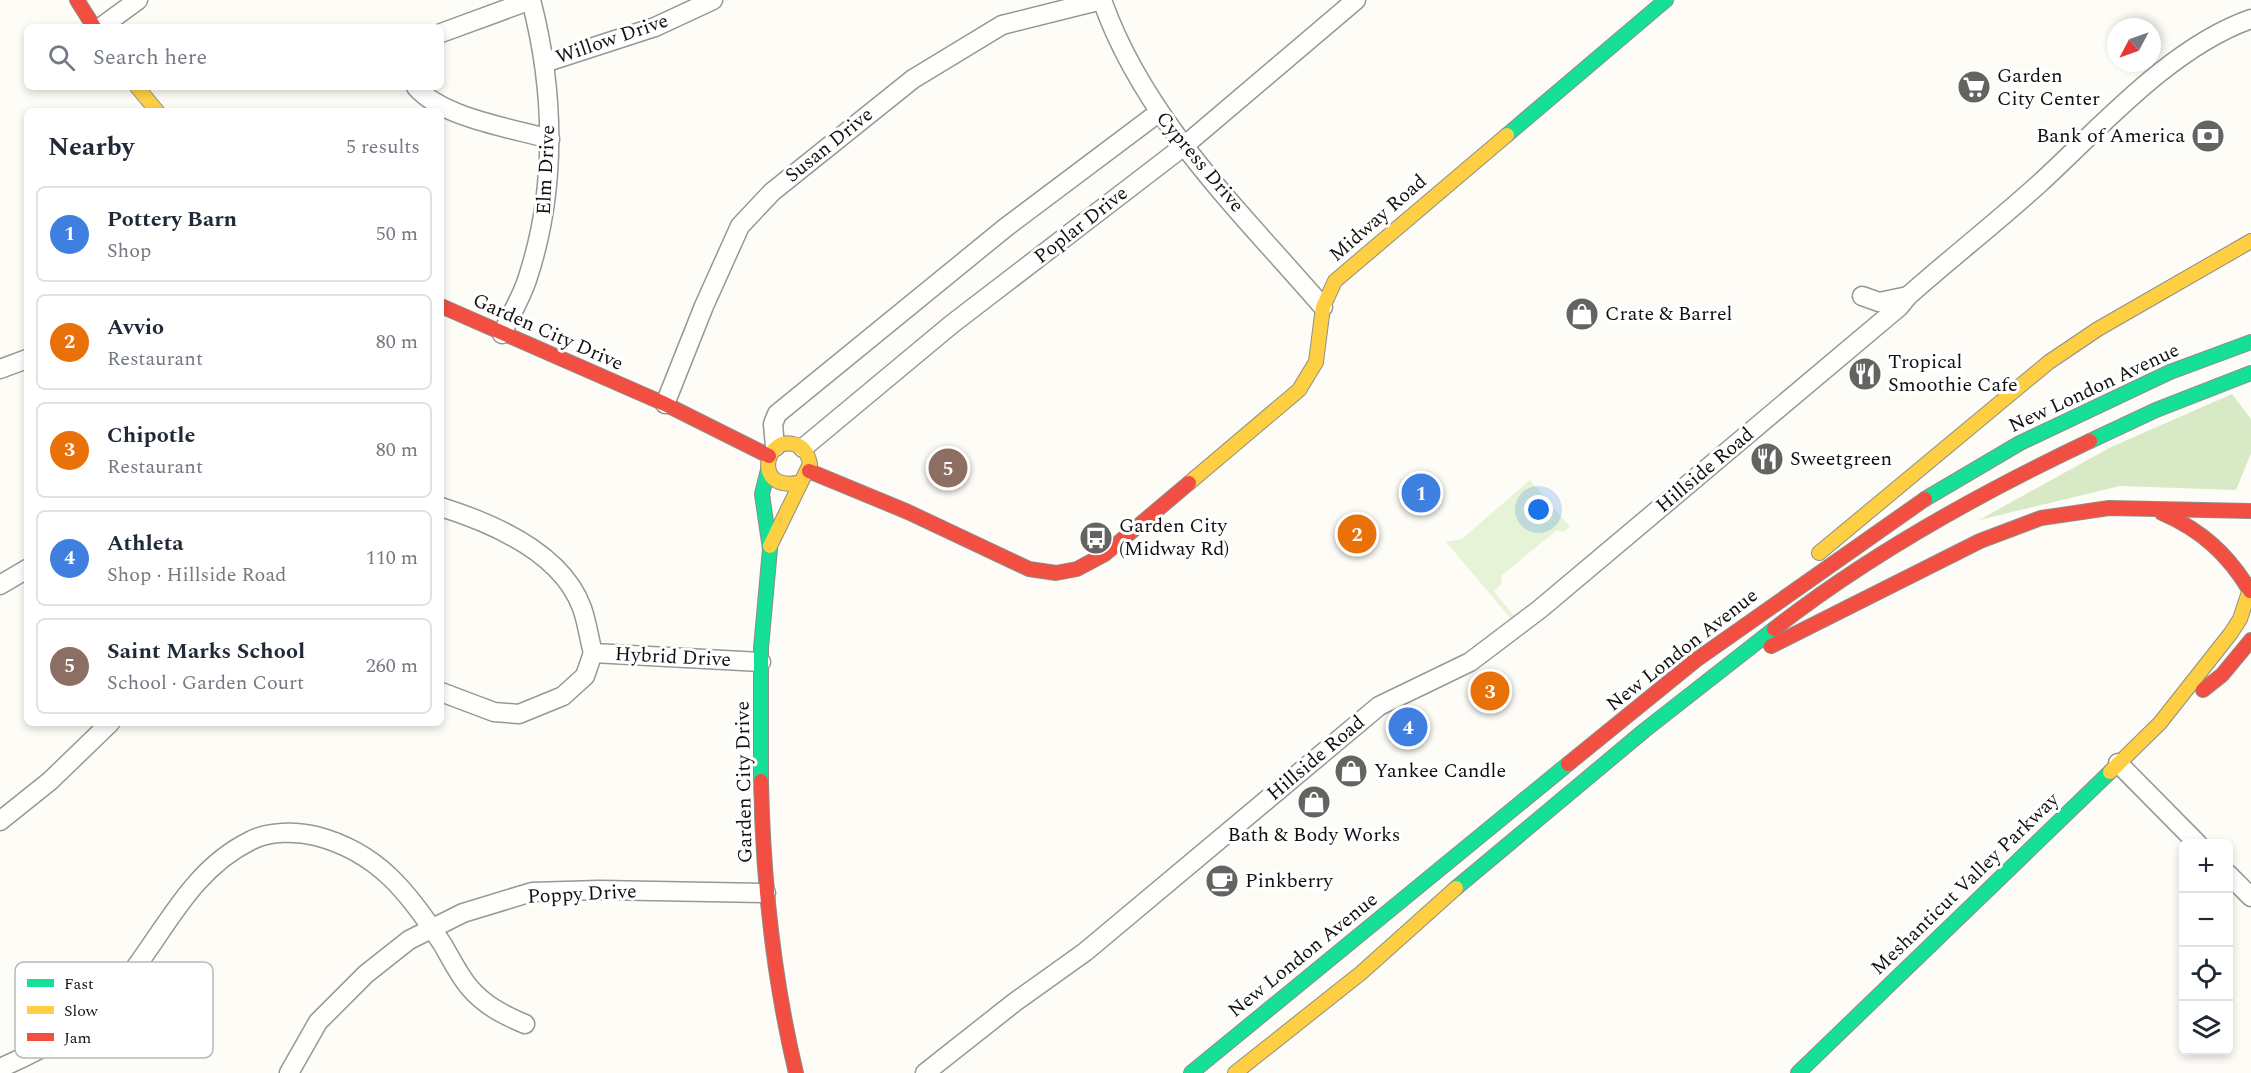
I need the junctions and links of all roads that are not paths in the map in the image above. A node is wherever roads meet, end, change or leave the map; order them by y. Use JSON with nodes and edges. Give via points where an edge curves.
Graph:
{"nodes":[{"id":1,"x":77,"y":0,"type":"edge"},
{"id":2,"x":138,"y":0,"type":"edge"},
{"id":3,"x":531,"y":0,"type":"edge"},
{"id":4,"x":713,"y":0,"type":"edge"},
{"id":5,"x":1102,"y":0,"type":"edge"},
{"id":6,"x":1666,"y":0,"type":"edge"},
{"id":7,"x":1348,"y":3,"type":"edge"},
{"id":8,"x":2251,"y":19,"type":"edge"},
{"id":9,"x":92,"y":24,"type":"edge"},
{"id":10,"x":105,"y":24,"type":"edge"},
{"id":11,"x":444,"y":32,"type":"edge"},
{"id":12,"x":544,"y":63,"type":"junction"},
{"id":13,"x":140,"y":90,"type":"edge"},
{"id":14,"x":419,"y":90,"type":"edge"},
{"id":15,"x":155,"y":108,"type":"edge"},
{"id":16,"x":1158,"y":113,"type":"junction"},
{"id":17,"x":550,"y":139,"type":"junction"},
{"id":18,"x":1184,"y":146,"type":"junction"},
{"id":19,"x":2251,"y":241,"type":"edge"},
{"id":20,"x":1862,"y":296,"type":"dead end"},
{"id":21,"x":1908,"y":296,"type":"junction"},
{"id":22,"x":444,"y":307,"type":"edge"},
{"id":23,"x":1323,"y":307,"type":"junction"},
{"id":24,"x":502,"y":334,"type":"junction"},
{"id":25,"x":2251,"y":342,"type":"edge"},
{"id":26,"x":24,"y":360,"type":"edge"},
{"id":27,"x":0,"y":369,"type":"edge"},
{"id":28,"x":2251,"y":373,"type":"edge"},
{"id":29,"x":664,"y":404,"type":"junction"},
{"id":30,"x":803,"y":448,"type":"junction"},
{"id":31,"x":771,"y":458,"type":"junction"},
{"id":32,"x":805,"y":476,"type":"junction"},
{"id":33,"x":444,"y":508,"type":"edge"},
{"id":34,"x":2152,"y":508,"type":"junction"},
{"id":35,"x":2251,"y":511,"type":"edge"},
{"id":36,"x":770,"y":546,"type":"junction"},
{"id":37,"x":24,"y":571,"type":"edge"},
{"id":38,"x":0,"y":585,"type":"edge"},
{"id":39,"x":2250,"y":589,"type":"edge"},
{"id":40,"x":1742,"y":625,"type":"junction"},
{"id":41,"x":2251,"y":640,"type":"edge"},
{"id":42,"x":593,"y":653,"type":"junction"},
{"id":43,"x":761,"y":662,"type":"junction"},
{"id":44,"x":1715,"y":673,"type":"junction"},
{"id":45,"x":444,"y":693,"type":"edge"},
{"id":46,"x":2160,"y":723,"type":"junction"},
{"id":47,"x":107,"y":726,"type":"edge"},
{"id":48,"x":2118,"y":763,"type":"junction"},
{"id":49,"x":0,"y":821,"type":"edge"},
{"id":50,"x":2194,"y":839,"type":"edge"},
{"id":51,"x":2233,"y":878,"type":"edge"},
{"id":52,"x":2249,"y":892,"type":"edge"},
{"id":53,"x":766,"y":893,"type":"junction"},
{"id":54,"x":431,"y":927,"type":"junction"},
{"id":55,"x":138,"y":962,"type":"edge"},
{"id":56,"x":781,"y":1017,"type":"junction"},
{"id":57,"x":525,"y":1024,"type":"dead end"},
{"id":58,"x":26,"y":1058,"type":"edge"},
{"id":59,"x":778,"y":1062,"type":"dead end"},
{"id":60,"x":0,"y":1068,"type":"edge"},
{"id":61,"x":289,"y":1073,"type":"edge"},
{"id":62,"x":796,"y":1073,"type":"edge"},
{"id":63,"x":925,"y":1073,"type":"edge"},
{"id":64,"x":1191,"y":1073,"type":"edge"},
{"id":65,"x":1235,"y":1073,"type":"edge"},
{"id":66,"x":1798,"y":1073,"type":"edge"}],
"edges":[{"from":1,"to":9,"type":"main road"},
{"from":2,"to":10,"type":"street"},
{"from":3,"to":11,"type":"street"},
{"from":3,"to":12,"type":"street","name":"Elm Drive"},
{"from":4,"to":12,"type":"street","name":"Willow Drive","via":[[655,27]]},
{"from":5,"to":16,"type":"street","name":"Cypress Drive","via":[[1112,28]]},
{"from":5,"to":29,"type":"street","name":"Susan Drive","via":[[1002,25],[913,79],[772,192],[740,226]]},
{"from":6,"to":23,"type":"main road","name":"Midway Road","via":[[1335,281]]},
{"from":7,"to":18,"type":"street","name":"Poplar Drive"},
{"from":8,"to":21,"type":"street","name":"Hillside Road","via":[[2224,29],[2181,56]]},
{"from":12,"to":17,"type":"street","name":"Elm Drive"},
{"from":13,"to":15,"type":"main road"},
{"from":14,"to":17,"type":"street","via":[[427,99],[466,115]]},
{"from":16,"to":18,"type":"street","name":"Cypress Drive"},
{"from":16,"to":31,"type":"street","via":[[1005,228],[777,414]]},
{"from":17,"to":24,"type":"street","name":"Elm Drive","via":[[543,225],[526,282]]},
{"from":18,"to":23,"type":"street","name":"Cypress Drive"},
{"from":18,"to":30,"type":"street","name":"Poplar Drive","via":[[952,324]]},
{"from":19,"to":40,"type":"main road","via":[[2098,329],[2049,362],[1814,558]]},
{"from":20,"to":21,"type":"street","name":"Hillside Road","via":[[1879,302]]},
{"from":21,"to":63,"type":"street","name":"Hillside Road","via":[[1540,609],[1470,662],[1379,706],[1085,952]]},
{"from":22,"to":24,"type":"main road","name":"Garden City Drive"},
{"from":23,"to":32,"type":"main road","name":"Midway Road","via":[[1316,363],[1299,390],[1105,554],[1077,569],[1056,573],[1029,569],[982,546]]},
{"from":24,"to":29,"type":"main road","name":"Garden City Drive"},
{"from":25,"to":40,"type":"main road","name":"New London Avenue","via":[[2140,386],[2020,443],[1921,502]]},
{"from":26,"to":27,"type":"street"},
{"from":28,"to":44,"type":"main road","name":"New London Avenue","via":[[2106,433],[1959,508],[1817,596]]},
{"from":29,"to":31,"type":"main road","name":"Garden City Drive"},
{"from":30,"to":31,"type":"main road","name":"Garden City Drive","via":[[788,443]]},
{"from":30,"to":32,"type":"main road","via":[[809,457]]},
{"from":31,"to":32,"type":"main road","name":"Garden City Drive","via":[[774,480],[780,484],[787,486]]},
{"from":31,"to":36,"type":"main road","name":"Garden City Drive","via":[[761,485]]},
{"from":32,"to":36,"type":"main road","name":"Garden City Drive"},
{"from":33,"to":42,"type":"street","name":"Hybrid Drive","via":[[482,520],[544,557],[581,606]]},
{"from":34,"to":35,"type":"main road"},
{"from":34,"to":39,"type":"main road","via":[[2212,541],[2231,560]]},
{"from":34,"to":44,"type":"main road","via":[[2087,509],[2022,524]]},
{"from":36,"to":43,"type":"main road","name":"Garden City Drive"},
{"from":37,"to":38,"type":"street"},
{"from":39,"to":46,"type":"main road","name":"Meshanticut Valley Parkway","via":[[2240,619],[2222,647]]},
{"from":40,"to":64,"type":"main road","name":"New London Avenue"},
{"from":41,"to":46,"type":"main road","name":"Meshanticut Valley Parkway","via":[[2216,680]]},
{"from":42,"to":43,"type":"street","name":"Hybrid Drive"},
{"from":42,"to":45,"type":"street","via":[[585,676],[562,696],[519,714],[494,712]]},
{"from":43,"to":53,"type":"main road","name":"Garden City Drive"},
{"from":44,"to":65,"type":"main road","name":"New London Avenue","via":[[1487,860],[1361,973]]},
{"from":46,"to":48,"type":"main road","name":"Meshanticut Valley Parkway"},
{"from":47,"to":49,"type":"street","via":[[50,781]]},
{"from":48,"to":50,"type":"street"},
{"from":48,"to":66,"type":"main road","name":"Meshanticut Valley Parkway"},
{"from":51,"to":52,"type":"street"},
{"from":53,"to":54,"type":"street","name":"Poppy Drive","via":[[532,892]]},
{"from":53,"to":56,"type":"main road","name":"Garden City Drive"},
{"from":54,"to":55,"type":"street","via":[[391,876],[361,852],[307,833],[279,833],[256,837],[210,866],[186,893]]},
{"from":54,"to":57,"type":"street","via":[[470,987],[496,1011]]},
{"from":54,"to":61,"type":"street","name":"Poppy Drive","via":[[366,974],[318,1022]]},
{"from":56,"to":59,"type":"main road","name":"Garden City Drive"},
{"from":56,"to":62,"type":"main road","name":"Garden City Drive"},
{"from":58,"to":60,"type":"street"}]}
